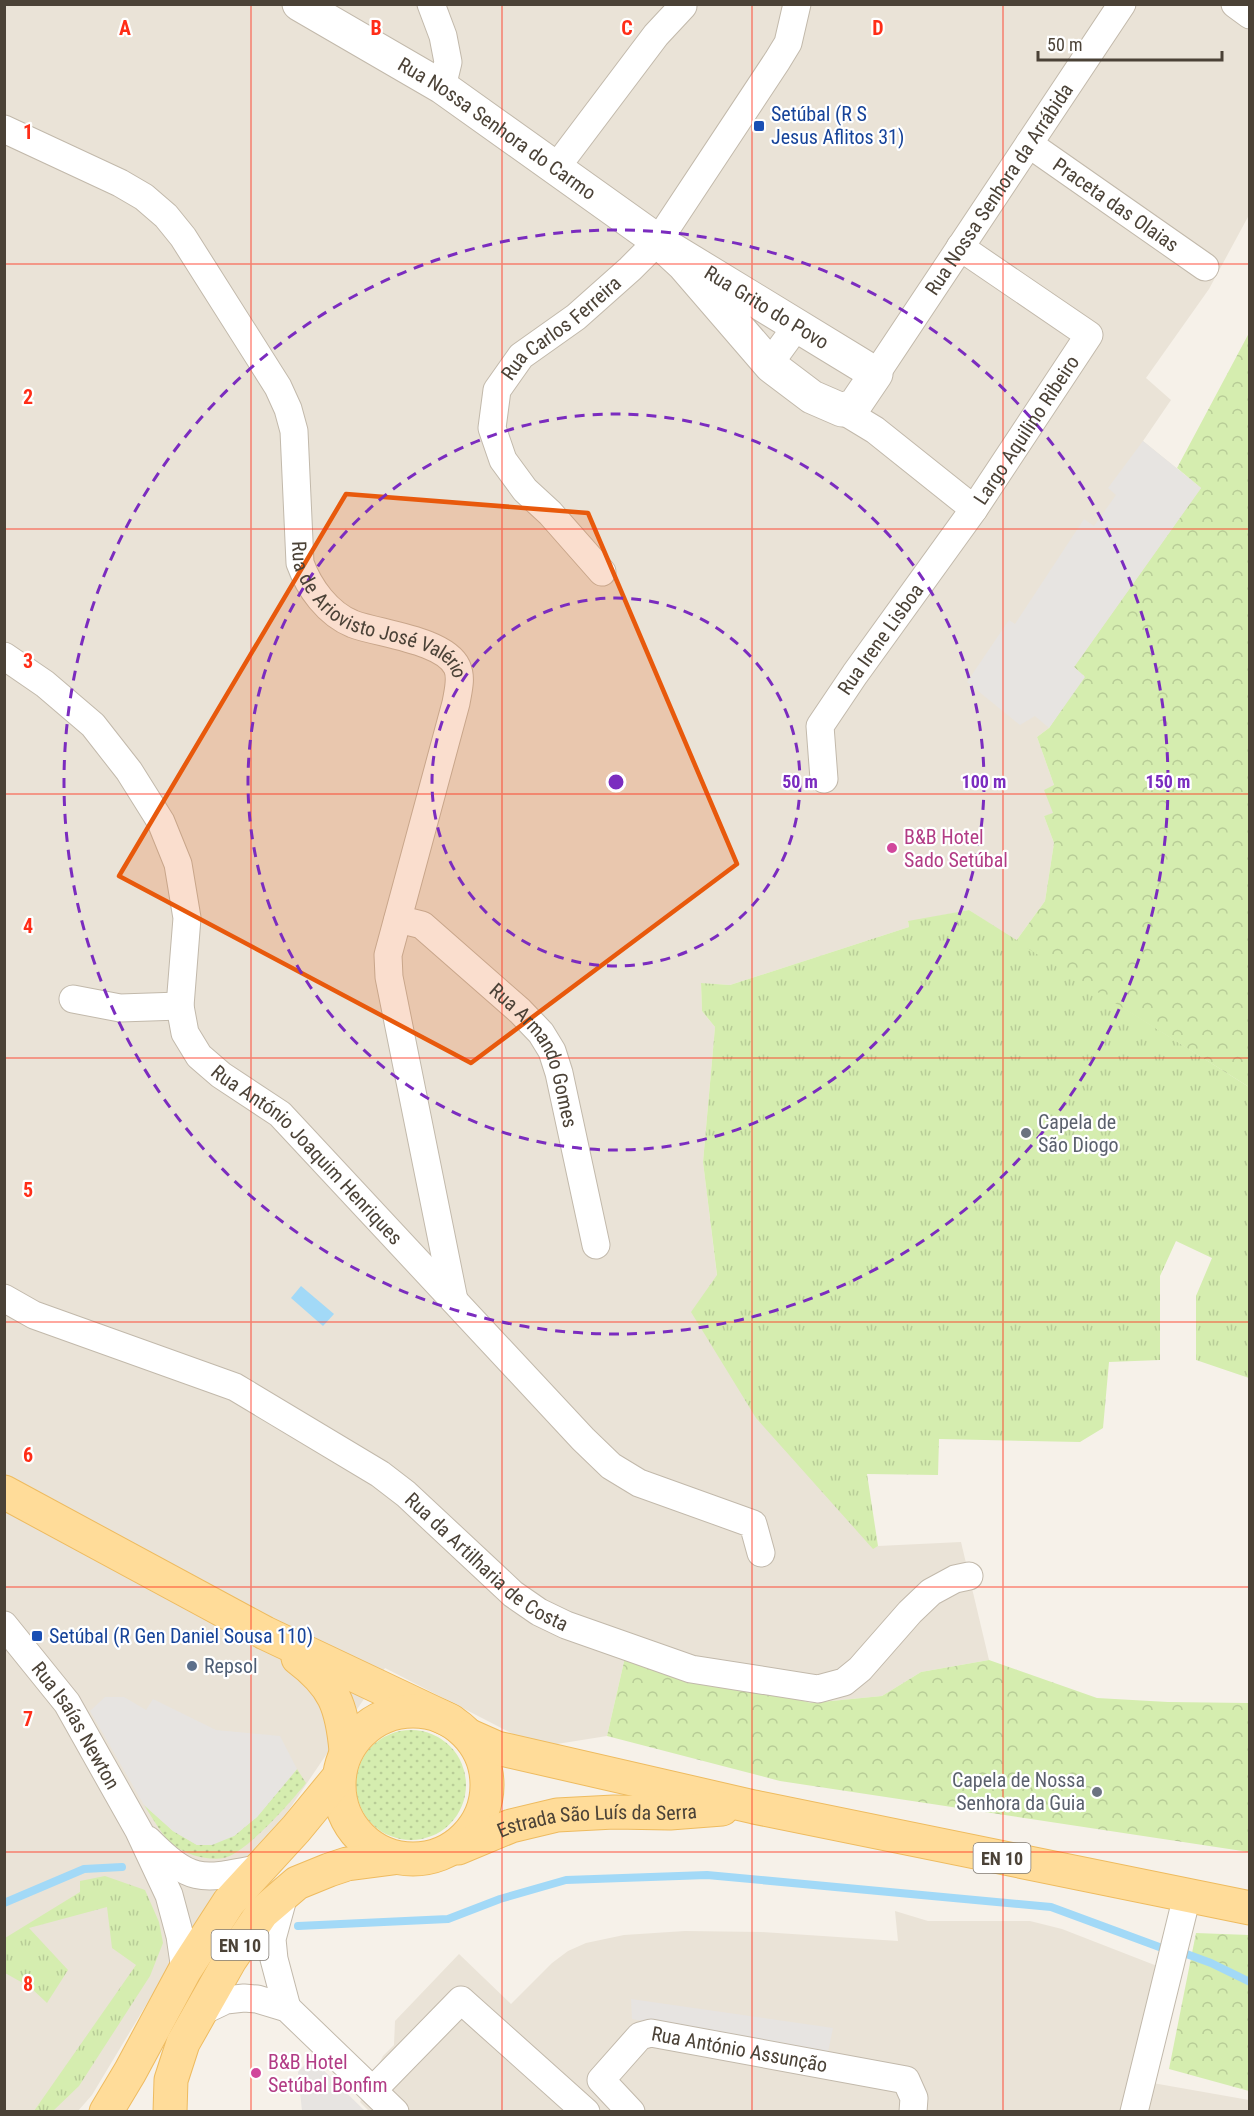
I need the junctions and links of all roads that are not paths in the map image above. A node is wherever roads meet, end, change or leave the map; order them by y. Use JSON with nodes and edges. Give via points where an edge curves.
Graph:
{"nodes":[{"id":1,"x":299,"y":4,"type":"edge"},
{"id":2,"x":431,"y":4,"type":"edge"},
{"id":3,"x":681,"y":4,"type":"edge"},
{"id":4,"x":797,"y":4,"type":"edge"},
{"id":5,"x":1122,"y":4,"type":"edge"},
{"id":6,"x":1235,"y":4,"type":"edge"},
{"id":7,"x":1250,"y":15,"type":"edge"},
{"id":8,"x":442,"y":87,"type":"junction"},
{"id":9,"x":4,"y":129,"type":"edge"},
{"id":10,"x":1029,"y":144,"type":"junction"},
{"id":11,"x":555,"y":169,"type":"junction"},
{"id":12,"x":658,"y":240,"type":"junction"},
{"id":13,"x":960,"y":247,"type":"junction"},
{"id":14,"x":1205,"y":267,"type":"dead end"},
{"id":15,"x":805,"y":331,"type":"junction"},
{"id":16,"x":771,"y":366,"type":"junction"},
{"id":17,"x":860,"y":393,"type":"junction"},
{"id":18,"x":974,"y":509,"type":"junction"},
{"id":19,"x":602,"y":572,"type":"dead end"},
{"id":20,"x":4,"y":656,"type":"edge"},
{"id":21,"x":824,"y":779,"type":"dead end"},
{"id":22,"x":398,"y":919,"type":"junction"},
{"id":23,"x":73,"y":999,"type":"dead end"},
{"id":24,"x":180,"y":1006,"type":"junction"},
{"id":25,"x":596,"y":1245,"type":"dead end"},
{"id":26,"x":4,"y":1298,"type":"edge"},
{"id":27,"x":454,"y":1300,"type":"junction"},
{"id":28,"x":4,"y":1492,"type":"edge"},
{"id":29,"x":761,"y":1553,"type":"dead end"},
{"id":30,"x":969,"y":1576,"type":"dead end"},
{"id":31,"x":4,"y":1625,"type":"edge"},
{"id":32,"x":265,"y":1633,"type":"junction"},
{"id":33,"x":461,"y":1729,"type":"junction"},
{"id":34,"x":342,"y":1765,"type":"junction"},
{"id":35,"x":754,"y":1807,"type":"junction"},
{"id":36,"x":139,"y":1831,"type":"junction"},
{"id":37,"x":446,"y":1853,"type":"junction"},
{"id":38,"x":393,"y":1858,"type":"junction"},
{"id":39,"x":260,"y":1868,"type":"junction"},
{"id":40,"x":284,"y":1895,"type":"junction"},
{"id":41,"x":1187,"y":1896,"type":"junction"},
{"id":42,"x":1250,"y":1908,"type":"edge"},
{"id":43,"x":185,"y":1970,"type":"junction"},
{"id":44,"x":286,"y":2008,"type":"junction"},
{"id":45,"x":194,"y":2021,"type":"junction"},
{"id":46,"x":373,"y":2090,"type":"junction"},
{"id":47,"x":106,"y":2112,"type":"edge"},
{"id":48,"x":170,"y":2112,"type":"edge"},
{"id":49,"x":395,"y":2112,"type":"edge"},
{"id":50,"x":586,"y":2112,"type":"edge"},
{"id":51,"x":631,"y":2112,"type":"edge"},
{"id":52,"x":913,"y":2112,"type":"edge"},
{"id":53,"x":1134,"y":2112,"type":"edge"}],
"edges":[{"from":1,"to":8,"type":"street","name":"Rua Nossa Senhora do Carmo"},
{"from":2,"to":8,"type":"street","via":[[448,62]]},
{"from":3,"to":11,"type":"street"},
{"from":4,"to":12,"type":"street","name":"Rua Carlos Ferreira","via":[[788,43]]},
{"from":5,"to":10,"type":"street","name":"Rua Nossa Senhora da Arrábida"},
{"from":6,"to":7,"type":"street"},
{"from":8,"to":11,"type":"street","name":"Rua Nossa Senhora do Carmo"},
{"from":9,"to":22,"type":"street","name":"Rua de Ariovisto José Valério","via":[[120,183],[166,216],[278,387],[288,409],[294,431],[300,564],[305,578],[335,613],[352,623],[435,648],[449,655],[458,668],[456,703]]},
{"from":10,"to":13,"type":"street","name":"Rua Nossa Senhora da Arrábida"},
{"from":10,"to":14,"type":"street","name":"Praceta das Olaias"},
{"from":11,"to":12,"type":"street","name":"Rua Nossa Senhora do Carmo"},
{"from":12,"to":15,"type":"street","name":"Rua Grito do Povo"},
{"from":12,"to":16,"type":"street"},
{"from":12,"to":19,"type":"street","name":"Rua Carlos Ferreira","via":[[576,317],[521,356],[497,390],[492,428],[503,460],[525,490]]},
{"from":13,"to":17,"type":"street","name":"Rua Nossa Senhora da Arrábida"},
{"from":13,"to":18,"type":"street","name":"Largo Aquilino Ribeiro","via":[[1089,336]]},
{"from":15,"to":16,"type":"street","via":[[791,334]]},
{"from":15,"to":17,"type":"street","name":"Rua Grito do Povo"},
{"from":16,"to":17,"type":"street","via":[[812,397]]},
{"from":17,"to":18,"type":"street","name":"Largo Aquilino Ribeiro","via":[[876,430]]},
{"from":18,"to":21,"type":"street","name":"Rua Irene Lisboa","via":[[820,726]]},
{"from":20,"to":24,"type":"street","name":"Rua António Joaquim Henriques","via":[[93,725],[129,771],[161,822],[178,864],[187,918]]},
{"from":22,"to":25,"type":"street","name":"Rua Armando Gomes","via":[[422,925],[520,1011],[552,1051]]},
{"from":22,"to":27,"type":"street","name":"Rua de Ariovisto José Valério","via":[[388,955],[389,977]]},
{"from":23,"to":24,"type":"street","via":[[120,1008]]},
{"from":24,"to":27,"type":"street","name":"Rua António Joaquim Henriques","via":[[185,1033],[199,1056],[280,1113]]},
{"from":26,"to":30,"type":"street","name":"Rua da Artilharia de Costa","via":[[34,1315],[243,1392],[380,1474],[513,1594],[539,1612],[691,1669],[818,1689],[844,1682],[931,1592]]},
{"from":27,"to":29,"type":"street","name":"Rua António Joaquim Henriques","via":[[611,1466],[639,1483],[753,1524]]},
{"from":28,"to":32,"type":"main road"},
{"from":31,"to":36,"type":"street","name":"Rua Isaías Newton","via":[[67,1703]]},
{"from":32,"to":33,"type":"main road"},
{"from":32,"to":34,"type":"main road","via":[[318,1673],[338,1702],[345,1732]]},
{"from":33,"to":34,"type":"main road","number":"EN 10","via":[[429,1712],[405,1711],[380,1718],[363,1729]]},
{"from":33,"to":35,"type":"main road","name":"Estrada São Luís da Serra","number":"EN 10","via":[[497,1748]]},
{"from":33,"to":37,"type":"main road","number":"EN 10","via":[[482,1756],[487,1795],[480,1818],[466,1838]]},
{"from":34,"to":38,"type":"main road","number":"EN 10","via":[[341,1808],[347,1823],[367,1845]]},
{"from":34,"to":39,"type":"main road","number":"EN 10","via":[[317,1805]]},
{"from":35,"to":37,"type":"main road","name":"Estrada São Luís da Serra","number":"EN 10","via":[[557,1815],[511,1826]]},
{"from":35,"to":41,"type":"main road","name":"Estrada São Luís da Serra","number":"EN 10"},
{"from":36,"to":39,"type":"street","name":"Rua Isaías Newton","via":[[168,1860],[198,1876]]},
{"from":36,"to":43,"type":"street","name":"Rua Isaías Newton","via":[[169,1895]]},
{"from":37,"to":38,"type":"main road","number":"EN 10","via":[[420,1860]]},
{"from":38,"to":40,"type":"main road","number":"EN 10","via":[[346,1864],[297,1883]]},
{"from":39,"to":43,"type":"main road","number":"EN 10","via":[[229,1902]]},
{"from":40,"to":44,"type":"street","via":[[272,1939]]},
{"from":40,"to":45,"type":"main road","number":"EN 10","via":[[262,1913]]},
{"from":41,"to":42,"type":"main road","name":"Estrada São Luís da Serra","number":"EN 10"},
{"from":41,"to":53,"type":"street"},
{"from":43,"to":47,"type":"main road","number":"EN 10"},
{"from":44,"to":45,"type":"street","via":[[257,1999],[226,2000]]},
{"from":44,"to":46,"type":"street"},
{"from":45,"to":48,"type":"main road","number":"EN 10","via":[[171,2080]]},
{"from":46,"to":49,"type":"street"},
{"from":46,"to":50,"type":"street","via":[[461,2000]]},
{"from":51,"to":52,"type":"street","name":"Rua António Assunção","via":[[601,2080],[640,2036],[651,2033],[906,2080],[914,2098]]}]}
